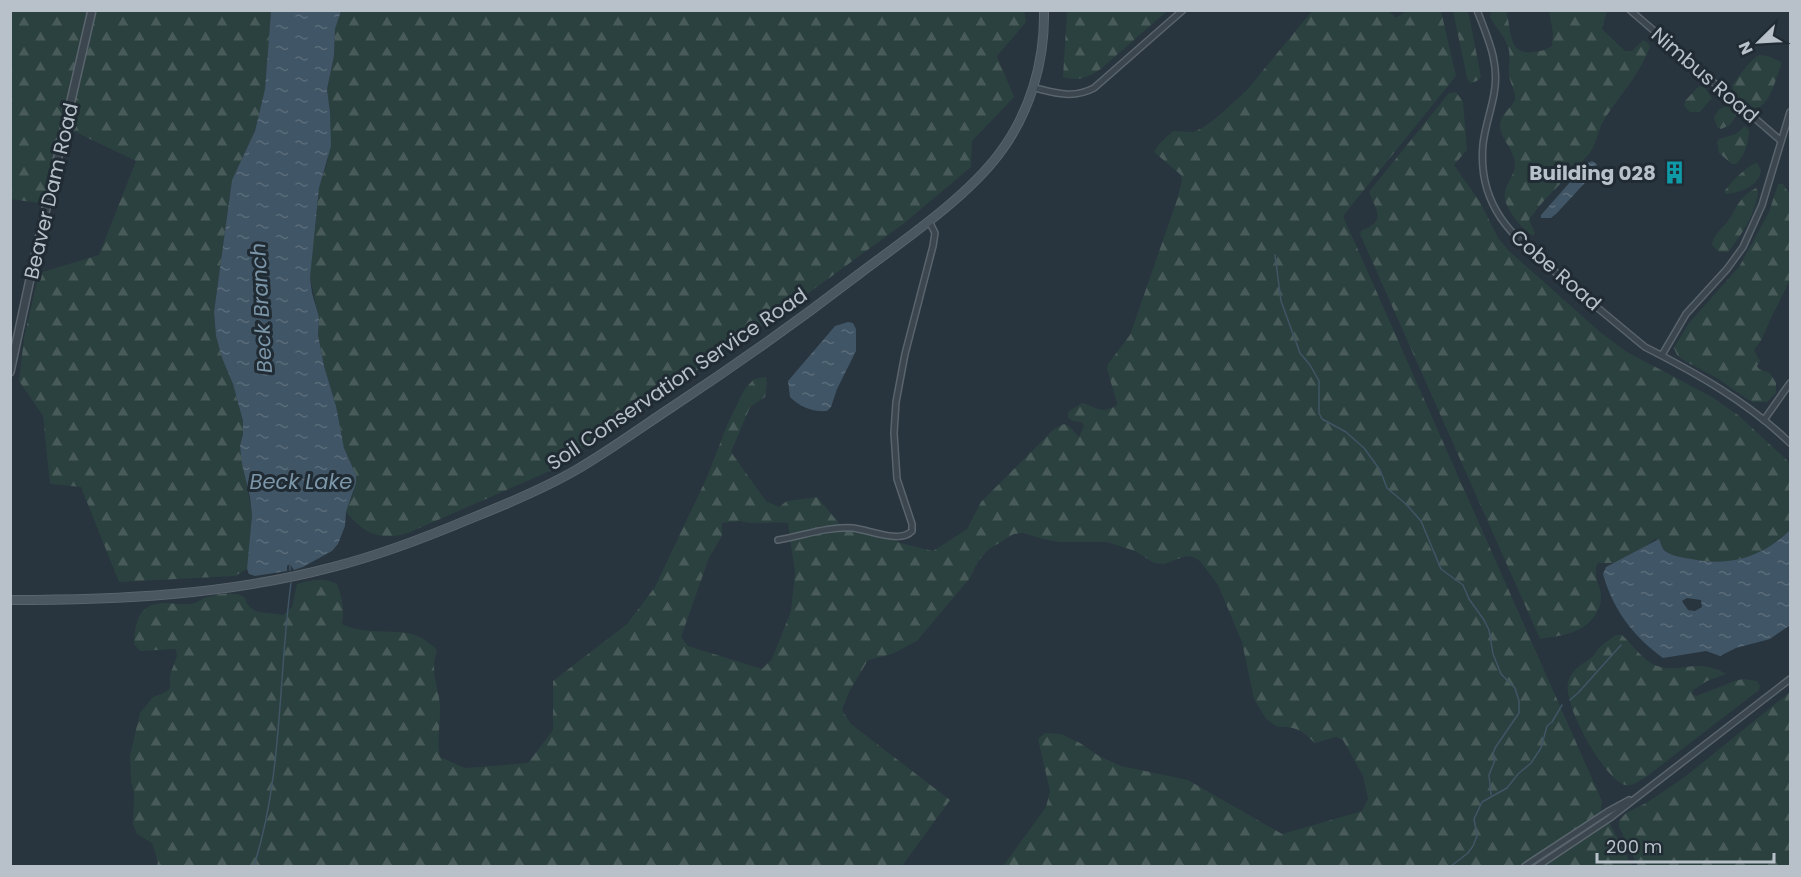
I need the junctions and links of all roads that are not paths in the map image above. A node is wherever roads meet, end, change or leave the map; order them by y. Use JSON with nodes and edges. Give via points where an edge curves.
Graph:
{"nodes":[{"id":1,"x":92,"y":10,"type":"edge"},
{"id":2,"x":1044,"y":10,"type":"edge"},
{"id":3,"x":1183,"y":10,"type":"edge"},
{"id":4,"x":1477,"y":10,"type":"edge"},
{"id":5,"x":1630,"y":10,"type":"edge"},
{"id":6,"x":1035,"y":88,"type":"junction"},
{"id":7,"x":1791,"y":112,"type":"edge"},
{"id":8,"x":1780,"y":140,"type":"junction"},
{"id":9,"x":928,"y":221,"type":"junction"},
{"id":10,"x":1662,"y":356,"type":"junction"},
{"id":11,"x":10,"y":372,"type":"edge"},
{"id":12,"x":1791,"y":383,"type":"edge"},
{"id":13,"x":1764,"y":420,"type":"junction"},
{"id":14,"x":1791,"y":443,"type":"edge"},
{"id":15,"x":778,"y":540,"type":"dead end"},
{"id":16,"x":10,"y":600,"type":"edge"},
{"id":17,"x":1791,"y":680,"type":"edge"},
{"id":18,"x":1641,"y":793,"type":"junction"},
{"id":19,"x":1525,"y":867,"type":"edge"},
{"id":20,"x":1538,"y":867,"type":"edge"}],
"edges":[{"from":1,"to":11,"type":"street","name":"Beaver Dam Road"},
{"from":2,"to":6,"type":"main road","name":"Soil Conservation Service Road"},
{"from":3,"to":6,"type":"street","via":[[1094,88],[1066,95]]},
{"from":4,"to":10,"type":"street","name":"Cobe Road","via":[[1497,69],[1483,158],[1493,206],[1521,243],[1634,338]]},
{"from":5,"to":8,"type":"street","name":"Nimbus Road"},
{"from":6,"to":9,"type":"main road","name":"Soil Conservation Service Road","via":[[998,156]]},
{"from":7,"to":8,"type":"street"},
{"from":8,"to":10,"type":"street","via":[[1762,205],[1743,247],[1686,314]]},
{"from":9,"to":15,"type":"street","via":[[935,232],[933,246],[900,377],[894,433],[897,479],[912,531],[898,538],[843,528]]},
{"from":9,"to":16,"type":"main road","name":"Soil Conservation Service Road","via":[[807,314],[623,440],[567,475],[484,513],[358,560],[290,578],[147,598]]},
{"from":10,"to":13,"type":"street","name":"Cobe Road","via":[[1723,390]]},
{"from":12,"to":13,"type":"street"},
{"from":13,"to":14,"type":"street","name":"Cobe Road"},
{"from":17,"to":18,"type":"street"},
{"from":18,"to":19,"type":"street"},
{"from":18,"to":20,"type":"street"}]}
